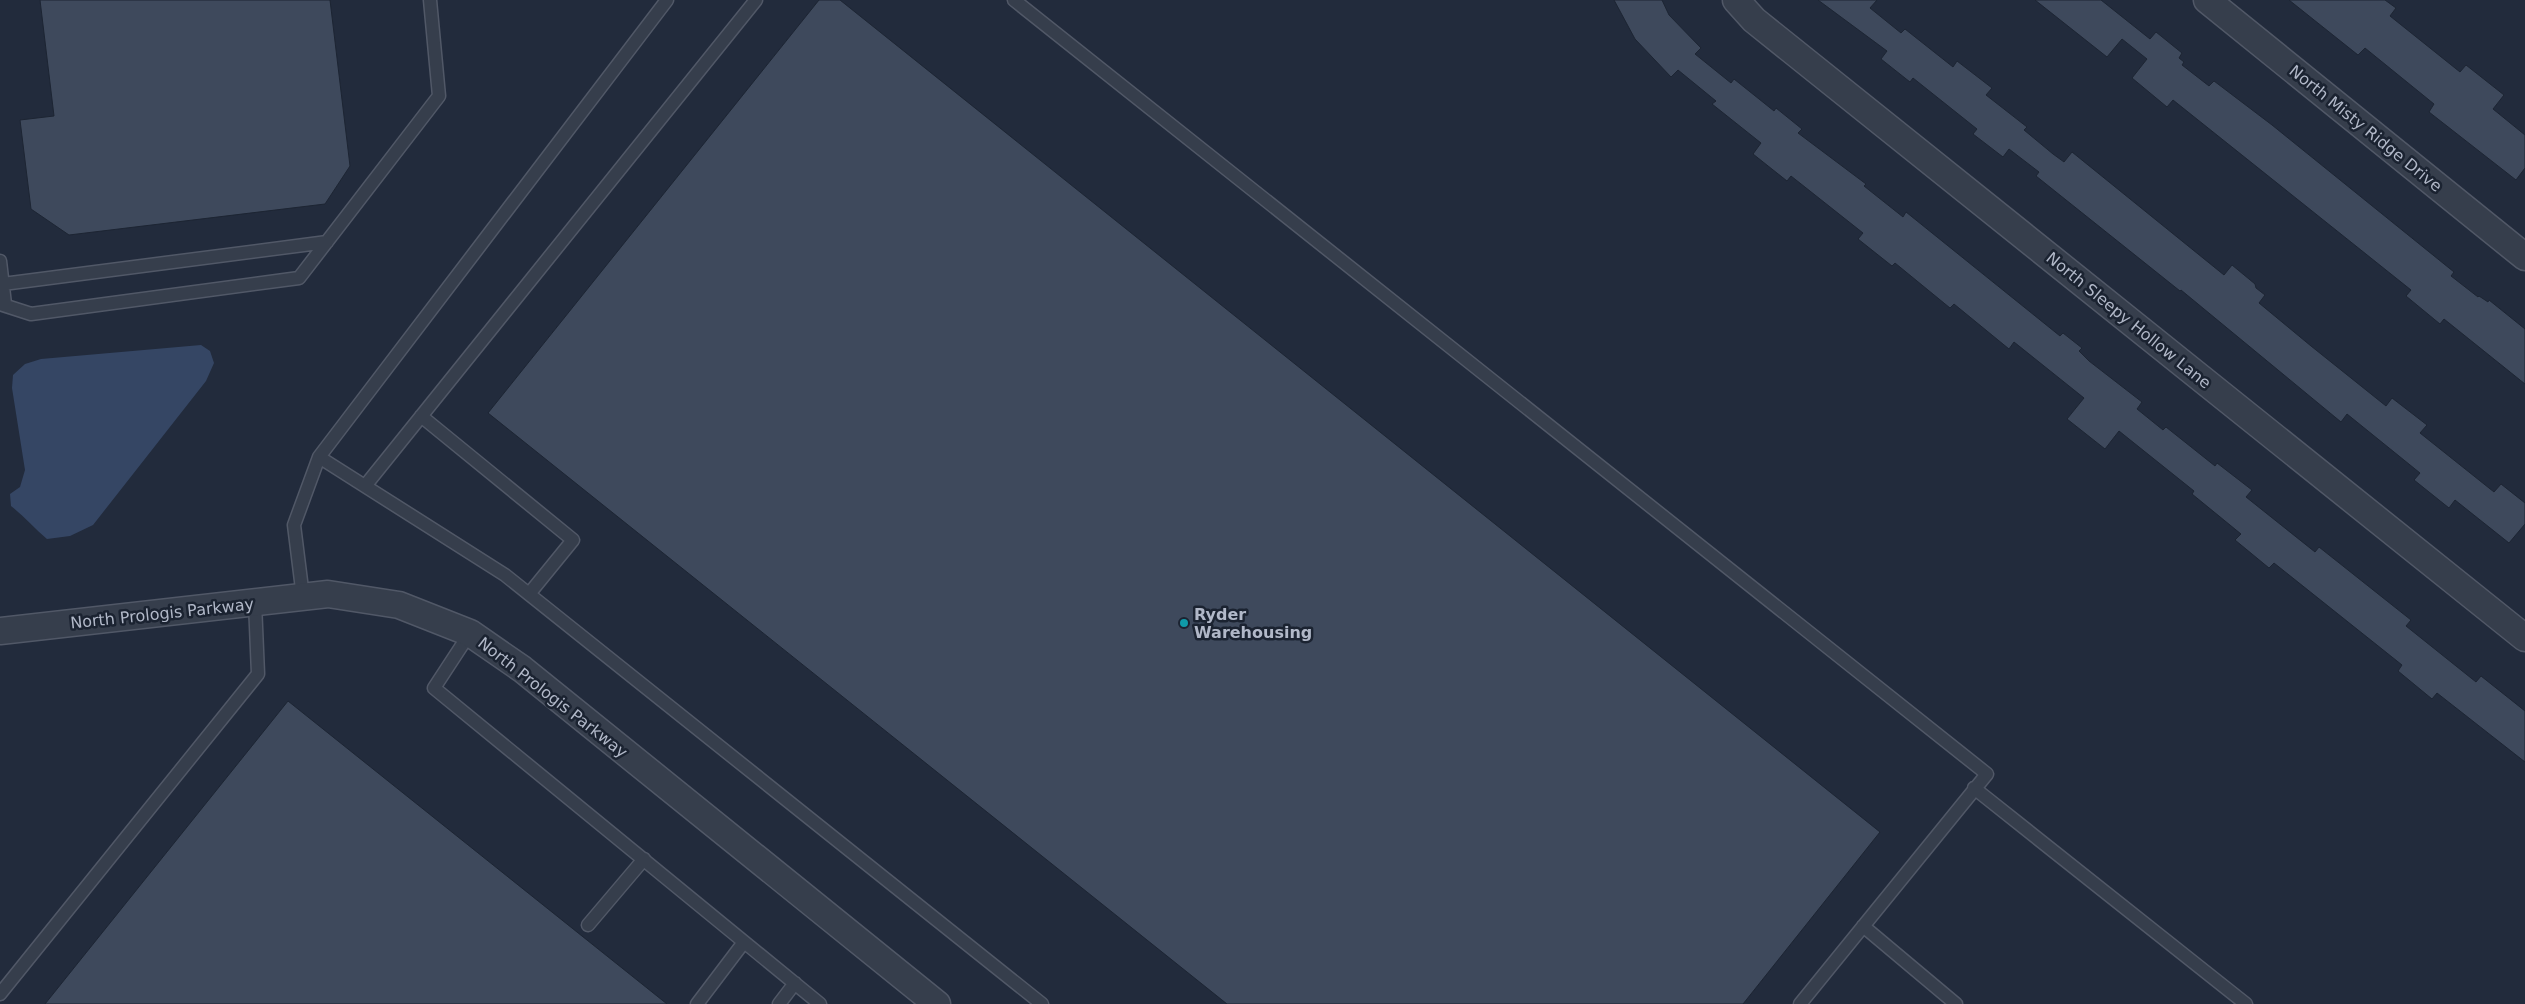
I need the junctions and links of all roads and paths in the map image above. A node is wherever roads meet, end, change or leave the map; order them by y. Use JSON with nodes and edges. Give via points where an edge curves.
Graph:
{"nodes":[{"id":1,"x":430,"y":0,"type":"edge"},
{"id":2,"x":667,"y":0,"type":"edge"},
{"id":3,"x":756,"y":0,"type":"edge"},
{"id":4,"x":1014,"y":0,"type":"edge"},
{"id":5,"x":1736,"y":0,"type":"edge"},
{"id":6,"x":2207,"y":0,"type":"edge"},
{"id":7,"x":327,"y":242,"type":"junction"},
{"id":8,"x":2525,"y":257,"type":"edge"},
{"id":9,"x":0,"y":260,"type":"edge"},
{"id":10,"x":3,"y":284,"type":"junction"},
{"id":11,"x":2,"y":304,"type":"edge"},
{"id":12,"x":421,"y":416,"type":"junction"},
{"id":13,"x":319,"y":457,"type":"junction"},
{"id":14,"x":365,"y":486,"type":"junction"},
{"id":15,"x":529,"y":594,"type":"junction"},
{"id":16,"x":303,"y":597,"type":"junction"},
{"id":17,"x":255,"y":602,"type":"junction"},
{"id":18,"x":0,"y":632,"type":"edge"},
{"id":19,"x":470,"y":633,"type":"junction"},
{"id":20,"x":2525,"y":638,"type":"edge"},
{"id":21,"x":1974,"y":788,"type":"junction"},
{"id":22,"x":644,"y":859,"type":"junction"},
{"id":23,"x":588,"y":925,"type":"dead end"},
{"id":24,"x":1863,"y":926,"type":"junction"},
{"id":25,"x":744,"y":942,"type":"junction"},
{"id":26,"x":795,"y":983,"type":"junction"},
{"id":27,"x":0,"y":994,"type":"edge"},
{"id":28,"x":697,"y":1004,"type":"edge"},
{"id":29,"x":779,"y":1004,"type":"edge"},
{"id":30,"x":820,"y":1004,"type":"edge"},
{"id":31,"x":938,"y":1004,"type":"edge"},
{"id":32,"x":1042,"y":1004,"type":"edge"},
{"id":33,"x":1800,"y":1004,"type":"edge"},
{"id":34,"x":1956,"y":1004,"type":"edge"},
{"id":35,"x":2246,"y":1004,"type":"edge"}],
"edges":[{"from":1,"to":7,"type":"lane","via":[[439,96]]},
{"from":2,"to":13,"type":"lane"},
{"from":3,"to":12,"type":"lane"},
{"from":4,"to":21,"type":"lane","via":[[1987,774]]},
{"from":5,"to":20,"type":"street","name":"North Sleepy Hollow Lane","via":[[1754,20]]},
{"from":6,"to":8,"type":"street","name":"North Misty Ridge Drive"},
{"from":7,"to":10,"type":"lane"},
{"from":7,"to":11,"type":"lane","via":[[299,278],[31,314]]},
{"from":9,"to":10,"type":"lane"},
{"from":10,"to":11,"type":"lane"},
{"from":12,"to":14,"type":"lane"},
{"from":12,"to":15,"type":"lane","via":[[573,540]]},
{"from":13,"to":14,"type":"lane"},
{"from":13,"to":16,"type":"lane","via":[[294,525]]},
{"from":14,"to":15,"type":"lane","via":[[505,575]]},
{"from":15,"to":32,"type":"lane"},
{"from":16,"to":17,"type":"street","name":"North Prologis Parkway"},
{"from":16,"to":19,"type":"street","name":"North Prologis Parkway","via":[[328,594],[399,605]]},
{"from":17,"to":18,"type":"street","name":"North Prologis Parkway"},
{"from":17,"to":27,"type":"lane","via":[[258,674]]},
{"from":19,"to":22,"type":"lane","via":[[434,688]]},
{"from":19,"to":31,"type":"street","name":"North Prologis Parkway","via":[[522,669]]},
{"from":21,"to":24,"type":"lane"},
{"from":21,"to":35,"type":"lane"},
{"from":22,"to":23,"type":"lane"},
{"from":22,"to":25,"type":"lane"},
{"from":24,"to":33,"type":"lane"},
{"from":24,"to":34,"type":"lane"},
{"from":25,"to":26,"type":"lane"},
{"from":25,"to":28,"type":"lane"},
{"from":26,"to":29,"type":"lane"},
{"from":26,"to":30,"type":"lane"}]}
